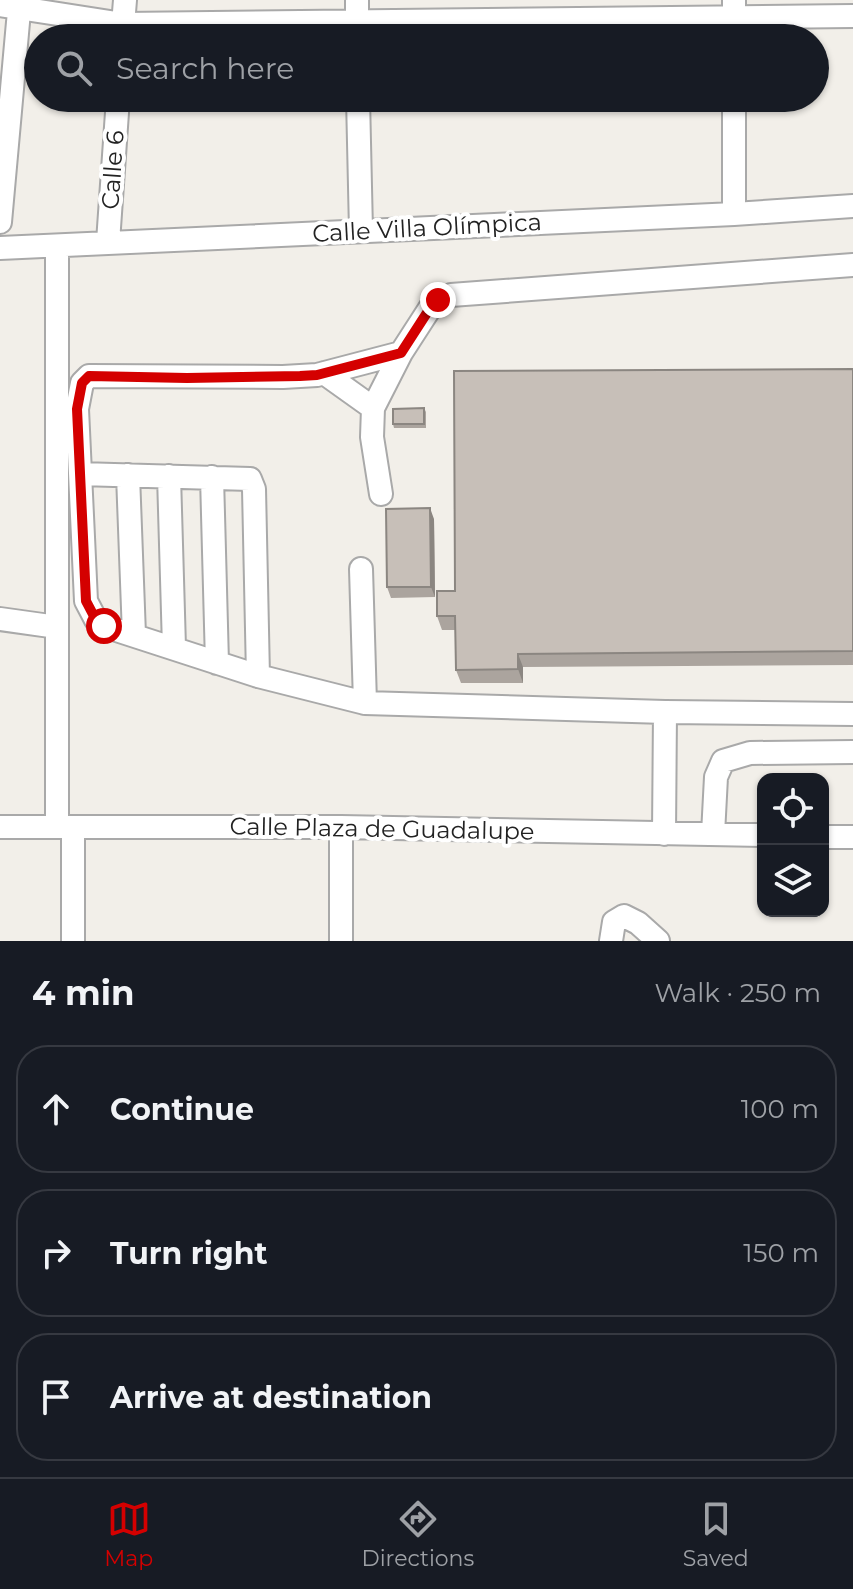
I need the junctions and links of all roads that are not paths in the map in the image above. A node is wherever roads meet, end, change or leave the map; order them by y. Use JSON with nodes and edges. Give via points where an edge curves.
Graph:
{"nodes":[{"id":1,"x":125,"y":0,"type":"edge"},
{"id":2,"x":13,"y":4,"type":"edge"},
{"id":3,"x":853,"y":16,"type":"edge"},
{"id":4,"x":734,"y":18,"type":"edge"},
{"id":5,"x":357,"y":20,"type":"edge"},
{"id":6,"x":94,"y":24,"type":"edge"},
{"id":7,"x":123,"y":24,"type":"edge"},
{"id":8,"x":272,"y":24,"type":"edge"},
{"id":9,"x":117,"y":112,"type":"edge"},
{"id":10,"x":358,"y":112,"type":"edge"},
{"id":11,"x":734,"y":112,"type":"edge"},
{"id":12,"x":853,"y":206,"type":"edge"},
{"id":13,"x":734,"y":214,"type":"junction"},
{"id":14,"x":0,"y":222,"type":"edge"},
{"id":15,"x":361,"y":231,"type":"junction"},
{"id":16,"x":108,"y":242,"type":"junction"},
{"id":17,"x":57,"y":246,"type":"junction"},
{"id":18,"x":0,"y":248,"type":"edge"},
{"id":19,"x":853,"y":265,"type":"edge"},
{"id":20,"x":401,"y":353,"type":"junction"},
{"id":21,"x":324,"y":373,"type":"junction"},
{"id":22,"x":373,"y":408,"type":"junction"},
{"id":23,"x":80,"y":474,"type":"junction"},
{"id":24,"x":128,"y":475,"type":"junction"},
{"id":25,"x":169,"y":476,"type":"junction"},
{"id":26,"x":212,"y":477,"type":"junction"},
{"id":27,"x":381,"y":494,"type":"dead end"},
{"id":28,"x":361,"y":569,"type":"dead end"},
{"id":29,"x":0,"y":619,"type":"edge"},
{"id":30,"x":57,"y":627,"type":"junction"},
{"id":31,"x":134,"y":635,"type":"junction"},
{"id":32,"x":174,"y":647,"type":"junction"},
{"id":33,"x":217,"y":663,"type":"junction"},
{"id":34,"x":258,"y":676,"type":"junction"},
{"id":35,"x":365,"y":703,"type":"junction"},
{"id":36,"x":665,"y":712,"type":"junction"},
{"id":37,"x":853,"y":714,"type":"edge"},
{"id":38,"x":853,"y":752,"type":"edge"},
{"id":39,"x":0,"y":827,"type":"edge"},
{"id":40,"x":65,"y":827,"type":"junction"},
{"id":41,"x":341,"y":827,"type":"junction"},
{"id":42,"x":664,"y":834,"type":"junction"},
{"id":43,"x":713,"y":834,"type":"junction"},
{"id":44,"x":757,"y":835,"type":"edge"},
{"id":45,"x":829,"y":837,"type":"edge"},
{"id":46,"x":853,"y":837,"type":"edge"},
{"id":47,"x":73,"y":941,"type":"edge"},
{"id":48,"x":341,"y":941,"type":"edge"},
{"id":49,"x":611,"y":941,"type":"edge"},
{"id":50,"x":658,"y":941,"type":"edge"}],
"edges":[{"from":1,"to":7,"type":"street"},
{"from":2,"to":6,"type":"street"},
{"from":2,"to":14,"type":"street"},
{"from":3,"to":4,"type":"street"},
{"from":4,"to":5,"type":"street"},
{"from":5,"to":8,"type":"street"},
{"from":9,"to":16,"type":"street","name":"Calle 6"},
{"from":10,"to":15,"type":"street"},
{"from":11,"to":13,"type":"street"},
{"from":12,"to":13,"type":"street","name":"Calle Villa Olímpica"},
{"from":13,"to":15,"type":"street","name":"Calle Villa Olímpica"},
{"from":15,"to":16,"type":"street","name":"Calle Villa Olímpica"},
{"from":16,"to":17,"type":"street","name":"Calle Villa Olímpica"},
{"from":17,"to":18,"type":"street","name":"Calle Villa Olímpica"},
{"from":17,"to":30,"type":"street"},
{"from":19,"to":20,"type":"street","via":[[451,295],[432,305]]},
{"from":20,"to":21,"type":"street"},
{"from":20,"to":22,"type":"street"},
{"from":21,"to":22,"type":"street"},
{"from":21,"to":23,"type":"street","via":[[256,378],[89,376],[82,383],[77,409]]},
{"from":22,"to":27,"type":"street"},
{"from":23,"to":24,"type":"street"},
{"from":23,"to":31,"type":"street","via":[[86,601],[104,626]]},
{"from":24,"to":25,"type":"street"},
{"from":24,"to":31,"type":"street"},
{"from":25,"to":26,"type":"street"},
{"from":25,"to":32,"type":"street"},
{"from":26,"to":33,"type":"street"},
{"from":26,"to":34,"type":"street","via":[[250,479],[254,489]]},
{"from":28,"to":35,"type":"street"},
{"from":29,"to":30,"type":"street"},
{"from":30,"to":40,"type":"street"},
{"from":31,"to":32,"type":"street"},
{"from":32,"to":33,"type":"street"},
{"from":33,"to":34,"type":"street"},
{"from":34,"to":35,"type":"street"},
{"from":35,"to":36,"type":"street"},
{"from":36,"to":37,"type":"street"},
{"from":36,"to":42,"type":"street"},
{"from":38,"to":43,"type":"street","via":[[750,753],[723,761],[716,777]]},
{"from":39,"to":40,"type":"street","name":"Calle Plaza de Guadalupe"},
{"from":40,"to":41,"type":"street","name":"Calle Plaza de Guadalupe"},
{"from":40,"to":47,"type":"street"},
{"from":41,"to":42,"type":"street","name":"Calle Plaza de Guadalupe"},
{"from":41,"to":48,"type":"street"},
{"from":42,"to":43,"type":"street","name":"Calle Plaza de Guadalupe"},
{"from":43,"to":44,"type":"street","name":"Calle Plaza de Guadalupe"},
{"from":45,"to":46,"type":"street"},
{"from":49,"to":50,"type":"street","via":[[612,925],[624,916]]}]}
